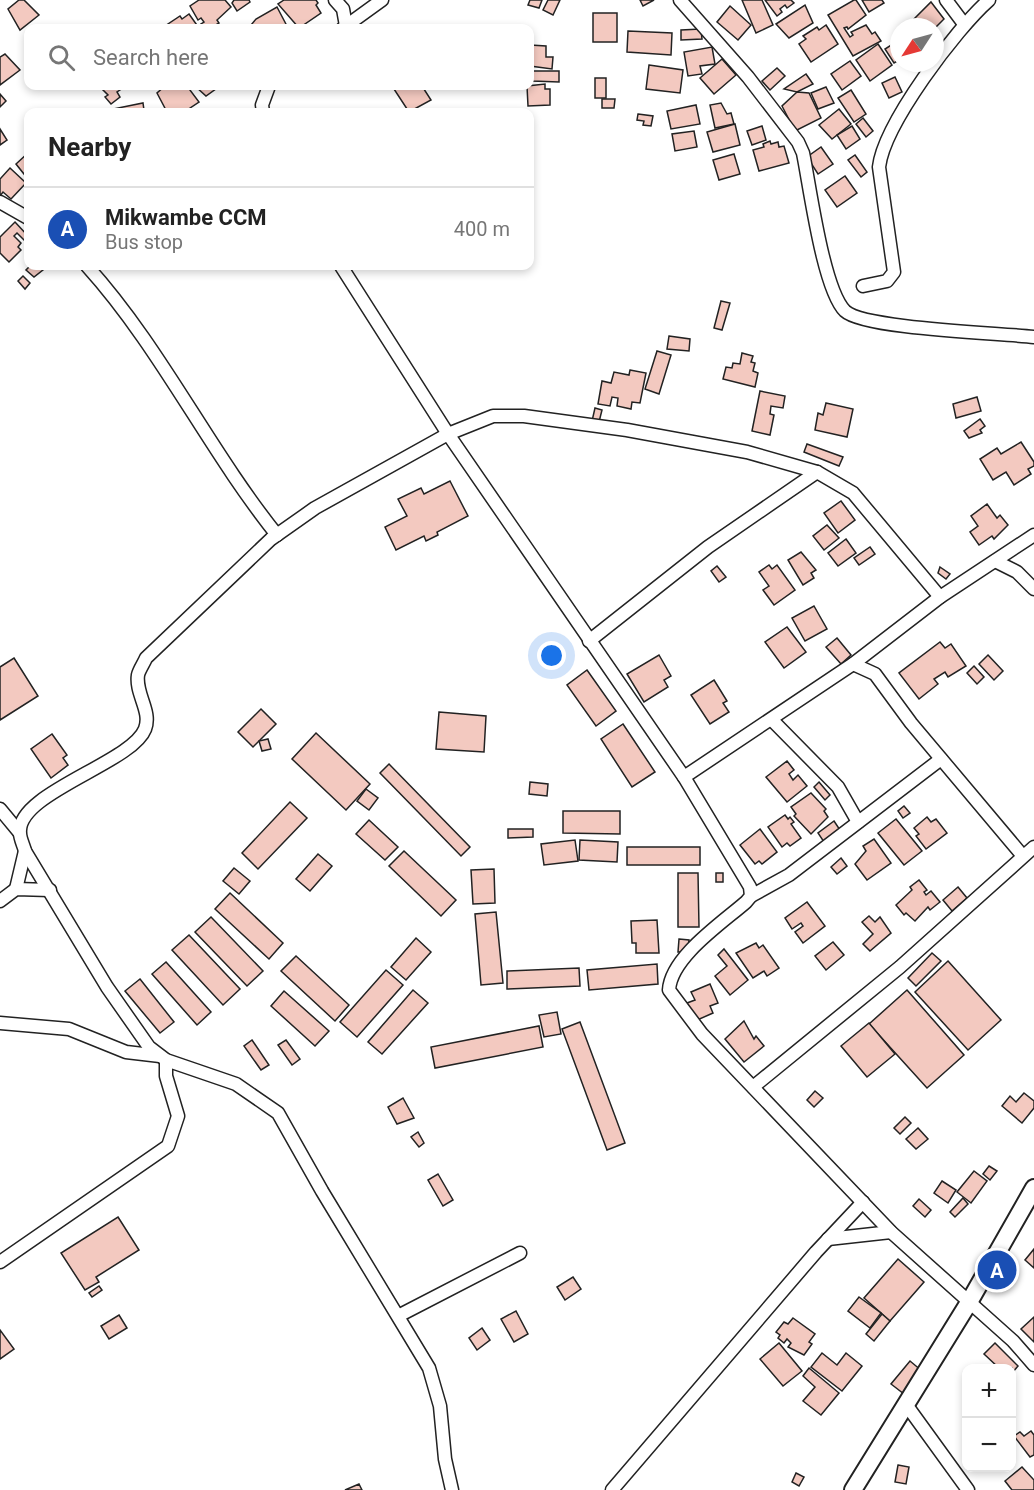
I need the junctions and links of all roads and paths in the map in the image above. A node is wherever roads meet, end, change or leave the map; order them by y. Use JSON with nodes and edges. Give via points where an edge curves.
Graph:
{"nodes":[{"id":1,"x":335,"y":0,"type":"edge"},
{"id":2,"x":382,"y":0,"type":"edge"},
{"id":3,"x":680,"y":0,"type":"edge"},
{"id":4,"x":946,"y":0,"type":"edge"},
{"id":5,"x":989,"y":0,"type":"edge"},
{"id":6,"x":345,"y":24,"type":"edge"},
{"id":7,"x":349,"y":24,"type":"edge"},
{"id":8,"x":964,"y":24,"type":"junction"},
{"id":9,"x":268,"y":90,"type":"edge"},
{"id":10,"x":262,"y":108,"type":"edge"},
{"id":11,"x":0,"y":202,"type":"edge"},
{"id":12,"x":24,"y":216,"type":"edge"},
{"id":13,"x":91,"y":270,"type":"edge"},
{"id":14,"x":344,"y":270,"type":"edge"},
{"id":15,"x":863,"y":286,"type":"dead end"},
{"id":16,"x":1034,"y":337,"type":"edge"},
{"id":17,"x":448,"y":434,"type":"junction"},
{"id":18,"x":817,"y":472,"type":"junction"},
{"id":19,"x":277,"y":535,"type":"junction"},
{"id":20,"x":1034,"y":535,"type":"edge"},
{"id":21,"x":994,"y":561,"type":"junction"},
{"id":22,"x":1034,"y":589,"type":"edge"},
{"id":23,"x":940,"y":597,"type":"junction"},
{"id":24,"x":589,"y":642,"type":"junction"},
{"id":25,"x":875,"y":648,"type":"junction"},
{"id":26,"x":853,"y":664,"type":"junction"},
{"id":27,"x":875,"y":674,"type":"junction"},
{"id":28,"x":771,"y":720,"type":"junction"},
{"id":29,"x":941,"y":759,"type":"junction"},
{"id":30,"x":684,"y":777,"type":"junction"},
{"id":31,"x":0,"y":809,"type":"edge"},
{"id":32,"x":858,"y":822,"type":"junction"},
{"id":33,"x":19,"y":832,"type":"junction"},
{"id":34,"x":1034,"y":847,"type":"edge"},
{"id":35,"x":25,"y":851,"type":"junction"},
{"id":36,"x":1022,"y":855,"type":"junction"},
{"id":37,"x":16,"y":890,"type":"junction"},
{"id":38,"x":50,"y":890,"type":"junction"},
{"id":39,"x":751,"y":896,"type":"junction"},
{"id":40,"x":0,"y":901,"type":"edge"},
{"id":41,"x":0,"y":1023,"type":"edge"},
{"id":42,"x":163,"y":1058,"type":"junction"},
{"id":43,"x":753,"y":1087,"type":"junction"},
{"id":44,"x":1034,"y":1188,"type":"edge"},
{"id":45,"x":863,"y":1202,"type":"junction"},
{"id":46,"x":891,"y":1232,"type":"junction"},
{"id":47,"x":828,"y":1239,"type":"junction"},
{"id":48,"x":520,"y":1253,"type":"dead end"},
{"id":49,"x":0,"y":1262,"type":"edge"},
{"id":50,"x":968,"y":1304,"type":"junction"},
{"id":51,"x":400,"y":1315,"type":"junction"},
{"id":52,"x":1034,"y":1365,"type":"edge"},
{"id":53,"x":905,"y":1403,"type":"junction"},
{"id":54,"x":452,"y":1490,"type":"edge"},
{"id":55,"x":612,"y":1490,"type":"edge"},
{"id":56,"x":853,"y":1490,"type":"edge"},
{"id":57,"x":968,"y":1490,"type":"edge"}],
"edges":[{"from":1,"to":6,"type":"street","via":[[343,9]]},
{"from":2,"to":7,"type":"street"},
{"from":3,"to":16,"type":"street","via":[[748,77],[798,142],[827,271],[847,313],[874,322]]},
{"from":4,"to":8,"type":"street"},
{"from":5,"to":8,"type":"street"},
{"from":8,"to":15,"type":"street","via":[[898,118],[880,155],[894,272],[887,281]]},
{"from":9,"to":10,"type":"street"},
{"from":11,"to":12,"type":"street"},
{"from":13,"to":19,"type":"street","via":[[150,345],[216,451]]},
{"from":14,"to":17,"type":"street"},
{"from":17,"to":18,"type":"street","via":[[493,416],[524,416],[747,452]]},
{"from":17,"to":19,"type":"street","via":[[315,508]]},
{"from":17,"to":24,"type":"street"},
{"from":18,"to":23,"type":"street","via":[[853,493]]},
{"from":18,"to":24,"type":"street","via":[[708,547]]},
{"from":19,"to":33,"type":"street","via":[[146,658],[138,675],[147,716],[145,731],[132,744],[50,795],[29,812]]},
{"from":20,"to":21,"type":"street"},
{"from":21,"to":22,"type":"street","via":[[1017,572]]},
{"from":21,"to":23,"type":"street"},
{"from":23,"to":25,"type":"street"},
{"from":24,"to":30,"type":"street"},
{"from":25,"to":26,"type":"street"},
{"from":25,"to":27,"type":"street"},
{"from":26,"to":27,"type":"street"},
{"from":26,"to":28,"type":"street"},
{"from":27,"to":29,"type":"street"},
{"from":28,"to":30,"type":"street"},
{"from":28,"to":32,"type":"street","via":[[837,787]]},
{"from":29,"to":32,"type":"street"},
{"from":29,"to":36,"type":"street"},
{"from":30,"to":39,"type":"street","via":[[740,866]]},
{"from":31,"to":33,"type":"street"},
{"from":32,"to":39,"type":"street","via":[[789,875]]},
{"from":33,"to":35,"type":"street"},
{"from":34,"to":36,"type":"street"},
{"from":35,"to":37,"type":"street"},
{"from":35,"to":38,"type":"street"},
{"from":36,"to":43,"type":"street","via":[[900,967]]},
{"from":37,"to":38,"type":"street"},
{"from":37,"to":40,"type":"street"},
{"from":38,"to":42,"type":"street","via":[[107,987],[149,1047]]},
{"from":39,"to":43,"type":"street","via":[[676,968],[669,980],[669,990],[702,1034]]},
{"from":41,"to":42,"type":"street","via":[[69,1029],[126,1052]]},
{"from":42,"to":49,"type":"street","via":[[178,1116],[168,1146]]},
{"from":42,"to":51,"type":"street","via":[[236,1084],[278,1113]]},
{"from":43,"to":45,"type":"street"},
{"from":44,"to":50,"type":"main road"},
{"from":45,"to":46,"type":"street"},
{"from":45,"to":47,"type":"street"},
{"from":46,"to":47,"type":"street"},
{"from":46,"to":50,"type":"street"},
{"from":47,"to":55,"type":"street"},
{"from":48,"to":51,"type":"street"},
{"from":50,"to":52,"type":"street","via":[[1013,1341]]},
{"from":50,"to":53,"type":"main road"},
{"from":51,"to":54,"type":"street","via":[[429,1368],[440,1406]]},
{"from":53,"to":56,"type":"main road"},
{"from":53,"to":57,"type":"street"}]}
